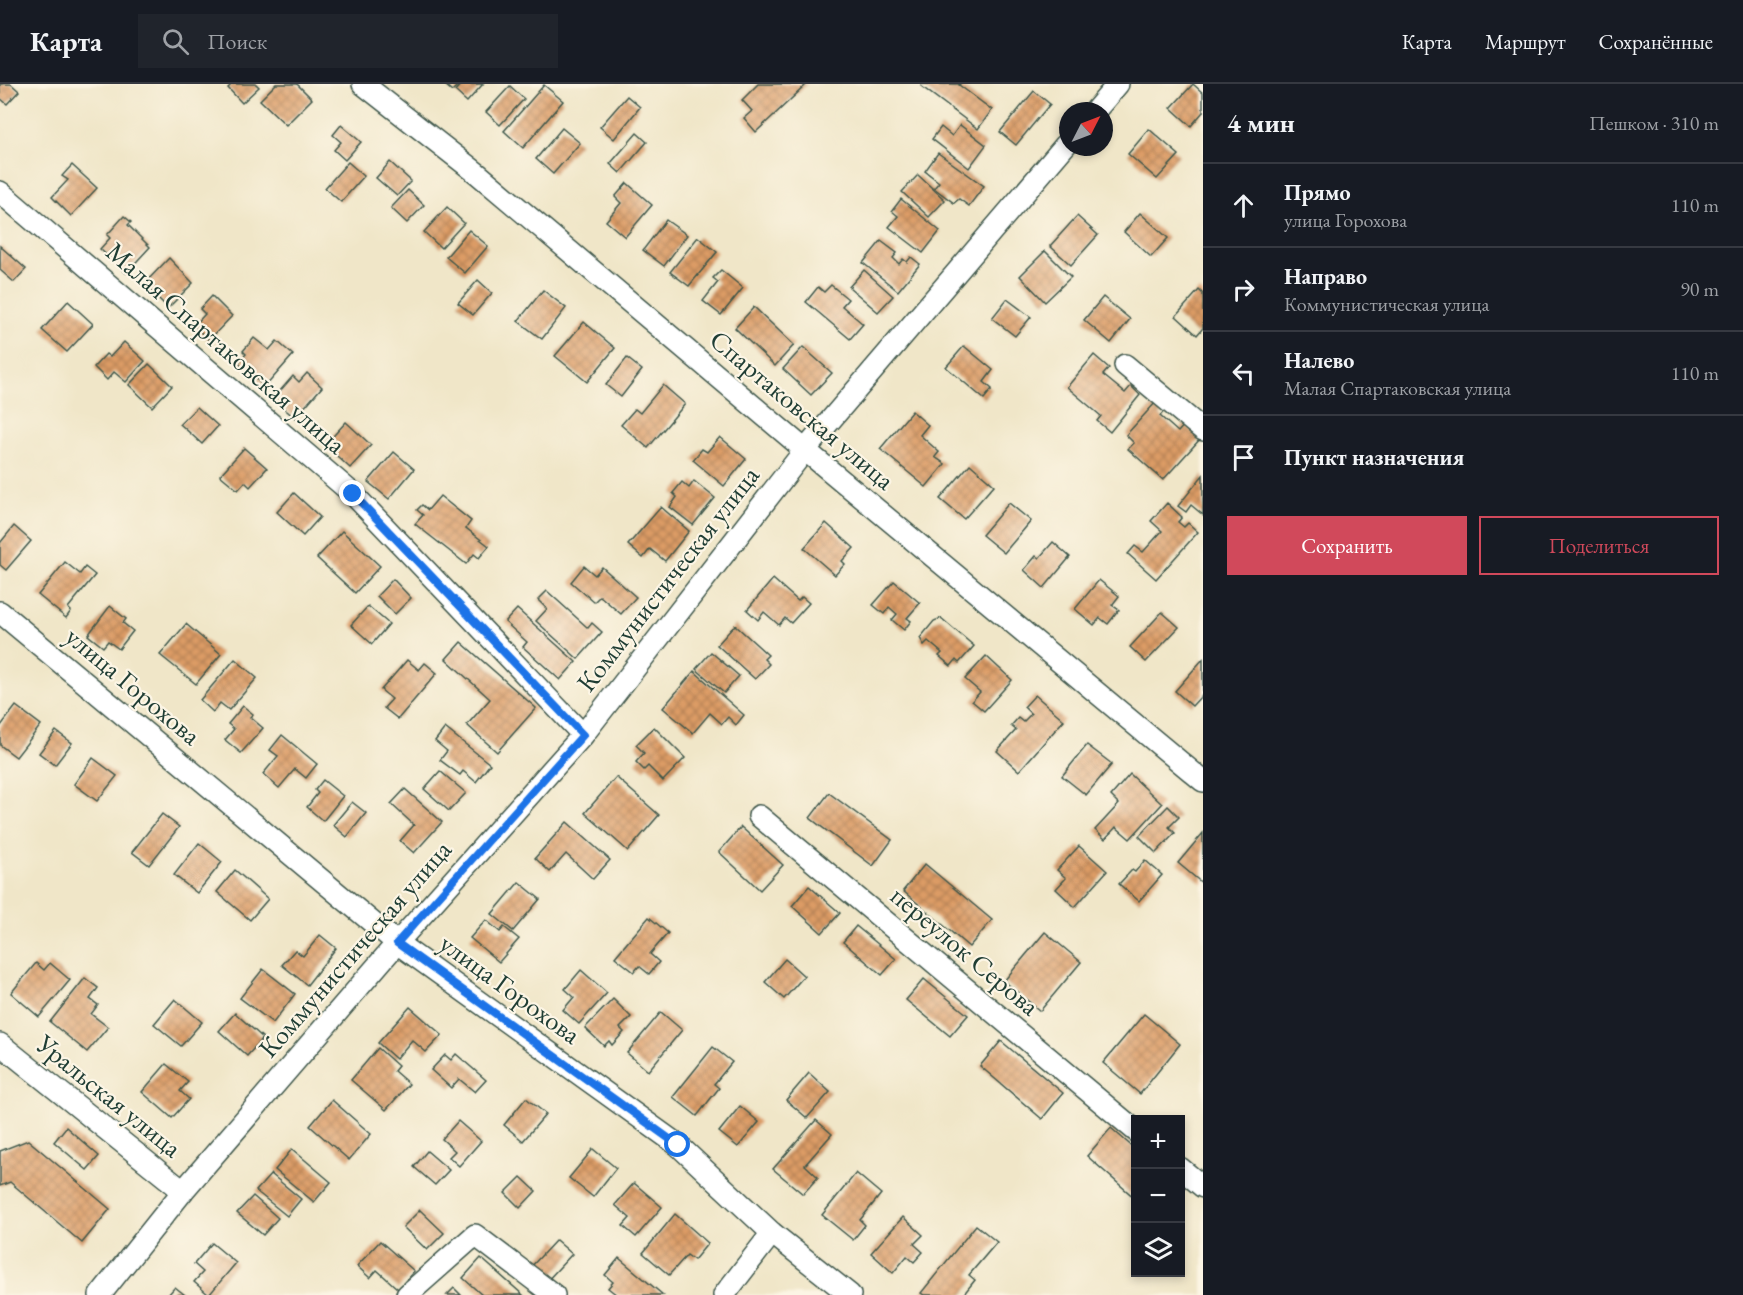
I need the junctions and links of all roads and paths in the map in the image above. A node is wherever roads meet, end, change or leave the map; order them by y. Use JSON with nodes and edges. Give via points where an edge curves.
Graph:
{"nodes":[{"id":1,"x":363,"y":84,"type":"edge"},
{"id":2,"x":1118,"y":84,"type":"edge"},
{"id":3,"x":1103,"y":102,"type":"edge"},
{"id":4,"x":1059,"y":153,"type":"edge"},
{"id":5,"x":0,"y":192,"type":"edge"},
{"id":6,"x":1125,"y":365,"type":"dead end"},
{"id":7,"x":1203,"y":430,"type":"edge"},
{"id":8,"x":805,"y":450,"type":"junction"},
{"id":9,"x":0,"y":612,"type":"edge"},
{"id":10,"x":583,"y":735,"type":"junction"},
{"id":11,"x":1203,"y":781,"type":"edge"},
{"id":12,"x":759,"y":816,"type":"dead end"},
{"id":13,"x":397,"y":943,"type":"junction"},
{"id":14,"x":0,"y":1044,"type":"edge"},
{"id":15,"x":1131,"y":1127,"type":"edge"},
{"id":16,"x":1181,"y":1169,"type":"edge"},
{"id":17,"x":1203,"y":1187,"type":"edge"},
{"id":18,"x":183,"y":1191,"type":"junction"},
{"id":19,"x":772,"y":1233,"type":"junction"},
{"id":20,"x":100,"y":1295,"type":"edge"},
{"id":21,"x":407,"y":1295,"type":"edge"},
{"id":22,"x":554,"y":1295,"type":"edge"},
{"id":23,"x":724,"y":1295,"type":"edge"},
{"id":24,"x":850,"y":1295,"type":"edge"}],
"edges":[{"from":1,"to":8,"type":"street","name":"Спартаковская улица","via":[[478,174]]},
{"from":2,"to":3,"type":"street"},
{"from":4,"to":8,"type":"street","name":"Коммунистическая улица"},
{"from":5,"to":10,"type":"street","name":"Малая Спартаковская улица","via":[[353,494]]},
{"from":6,"to":7,"type":"street"},
{"from":8,"to":10,"type":"street","name":"Коммунистическая улица"},
{"from":8,"to":11,"type":"street","name":"Спартаковская улица"},
{"from":9,"to":13,"type":"street","name":"улица Горохова"},
{"from":10,"to":13,"type":"street","name":"Коммунистическая улица"},
{"from":12,"to":15,"type":"street","name":"переулок Серова"},
{"from":13,"to":18,"type":"street","name":"Коммунистическая улица"},
{"from":13,"to":19,"type":"street","name":"улица Горохова","via":[[678,1145]]},
{"from":14,"to":18,"type":"street","name":"Уральская улица"},
{"from":16,"to":17,"type":"street"},
{"from":18,"to":20,"type":"street","name":"Коммунистическая улица"},
{"from":19,"to":23,"type":"street"},
{"from":19,"to":24,"type":"street","name":"улица Горохова"},
{"from":21,"to":22,"type":"street","via":[[475,1235]]}]}
